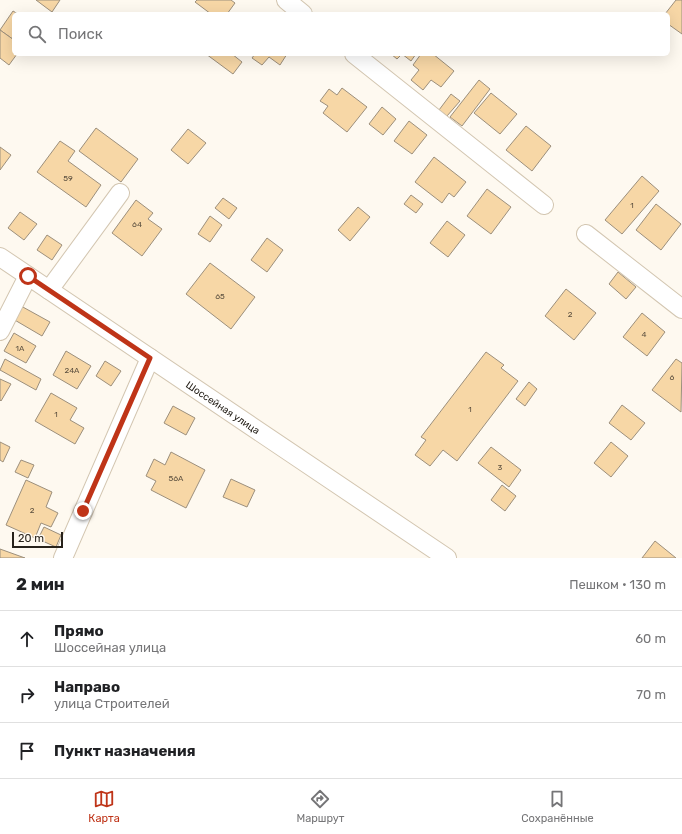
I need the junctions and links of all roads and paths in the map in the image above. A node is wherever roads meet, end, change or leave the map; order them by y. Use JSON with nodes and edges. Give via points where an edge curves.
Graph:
{"nodes":[{"id":1,"x":286,"y":0,"type":"edge"},
{"id":2,"x":301,"y":12,"type":"edge"},
{"id":3,"x":357,"y":56,"type":"edge"},
{"id":4,"x":120,"y":193,"type":"dead end"},
{"id":5,"x":544,"y":205,"type":"dead end"},
{"id":6,"x":586,"y":234,"type":"dead end"},
{"id":7,"x":0,"y":257,"type":"edge"},
{"id":8,"x":28,"y":276,"type":"junction"},
{"id":9,"x":49,"y":290,"type":"junction"},
{"id":10,"x":682,"y":309,"type":"edge"},
{"id":11,"x":0,"y":331,"type":"edge"},
{"id":12,"x":150,"y":358,"type":"junction"},
{"id":13,"x":63,"y":558,"type":"edge"},
{"id":14,"x":446,"y":558,"type":"edge"}],
"edges":[{"from":1,"to":2,"type":"street"},
{"from":3,"to":5,"type":"street"},
{"from":4,"to":9,"type":"street"},
{"from":6,"to":10,"type":"street"},
{"from":7,"to":8,"type":"street","name":"Шоссейная улица"},
{"from":8,"to":9,"type":"street","name":"Шоссейная улица"},
{"from":8,"to":11,"type":"street"},
{"from":9,"to":12,"type":"street","name":"Шоссейная улица"},
{"from":12,"to":13,"type":"street"},
{"from":12,"to":14,"type":"street","name":"Шоссейная улица"}]}
